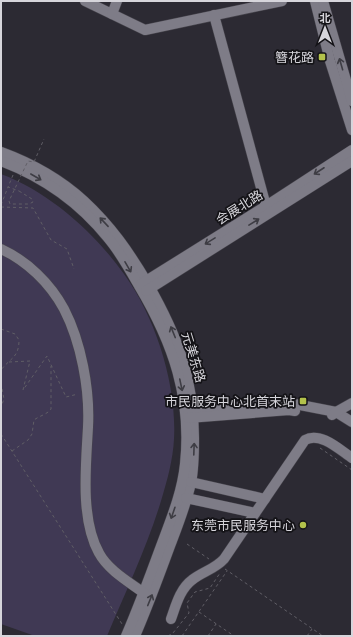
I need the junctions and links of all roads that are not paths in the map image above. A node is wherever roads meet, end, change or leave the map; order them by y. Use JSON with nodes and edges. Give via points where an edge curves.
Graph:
{"nodes":[{"id":1,"x":85,"y":1,"type":"edge"},
{"id":2,"x":117,"y":1,"type":"edge"},
{"id":3,"x":282,"y":1,"type":"edge"},
{"id":4,"x":315,"y":1,"type":"edge"},
{"id":5,"x":324,"y":1,"type":"edge"},
{"id":6,"x":112,"y":14,"type":"junction"},
{"id":7,"x":214,"y":15,"type":"junction"},
{"id":8,"x":352,"y":101,"type":"edge"},
{"id":9,"x":352,"y":130,"type":"edge"},
{"id":10,"x":352,"y":150,"type":"edge"},
{"id":11,"x":1,"y":152,"type":"edge"},
{"id":12,"x":1,"y":161,"type":"edge"},
{"id":13,"x":352,"y":161,"type":"edge"},
{"id":14,"x":266,"y":206,"type":"junction"},
{"id":15,"x":1,"y":248,"type":"edge"},
{"id":16,"x":144,"y":286,"type":"junction"},
{"id":17,"x":352,"y":403,"type":"edge"},
{"id":18,"x":190,"y":414,"type":"junction"},
{"id":19,"x":342,"y":417,"type":"edge"},
{"id":20,"x":352,"y":430,"type":"edge"},
{"id":21,"x":352,"y":458,"type":"edge"},
{"id":22,"x":191,"y":482,"type":"junction"},
{"id":23,"x":206,"y":486,"type":"junction"},
{"id":24,"x":186,"y":498,"type":"junction"},
{"id":25,"x":265,"y":499,"type":"junction"},
{"id":26,"x":203,"y":502,"type":"junction"},
{"id":27,"x":255,"y":514,"type":"junction"},
{"id":28,"x":144,"y":593,"type":"junction"},
{"id":29,"x":171,"y":619,"type":"dead end"},
{"id":30,"x":130,"y":635,"type":"edge"}],
"edges":[{"from":1,"to":6,"type":"street"},
{"from":2,"to":6,"type":"street"},
{"from":3,"to":7,"type":"street"},
{"from":4,"to":9,"type":"street","via":[[330,61]]},
{"from":8,"to":5,"type":"street","one_way":true},
{"from":6,"to":7,"type":"street","via":[[145,30]]},
{"from":7,"to":14,"type":"street"},
{"from":10,"to":14,"type":"street","name":"会展北路","one_way":true},
{"from":16,"to":11,"type":"street","name":"元美东路","one_way":true,"via":[[131,255],[115,233],[83,200],[30,164]]},
{"from":12,"to":16,"type":"street","name":"元美东路","one_way":true,"via":[[44,182],[78,206],[108,238]]},
{"from":16,"to":13,"type":"street","name":"会展北路","one_way":true},
{"from":14,"to":16,"type":"street","name":"会展北路","one_way":true},
{"from":15,"to":28,"type":"street","via":[[15,255],[35,272],[52,292],[72,328],[80,353],[87,404],[86,500],[89,526],[99,553],[112,568]]},
{"from":16,"to":18,"type":"street","name":"元美东路","via":[[170,324],[179,347],[186,370]]},
{"from":17,"to":19,"type":"street"},
{"from":18,"to":19,"type":"street","via":[[290,403]]},
{"from":22,"to":18,"type":"street","name":"元美东路","one_way":true,"via":[[193,458]]},
{"from":18,"to":28,"type":"street","name":"元美东路","one_way":true,"via":[[182,482],[174,513]]},
{"from":19,"to":20,"type":"street"},
{"from":21,"to":25,"type":"street","via":[[324,440],[308,438]]},
{"from":22,"to":23,"type":"street"},
{"from":22,"to":24,"type":"street","name":"元美东路"},
{"from":23,"to":25,"type":"street"},
{"from":23,"to":26,"type":"street"},
{"from":24,"to":26,"type":"street"},
{"from":30,"to":24,"type":"street","name":"元美东路","one_way":true,"via":[[152,596]]},
{"from":25,"to":27,"type":"street"},
{"from":26,"to":27,"type":"street"},
{"from":27,"to":29,"type":"street","via":[[224,559],[188,583],[179,597]]},
{"from":28,"to":30,"type":"street","name":"元美东路"}]}
